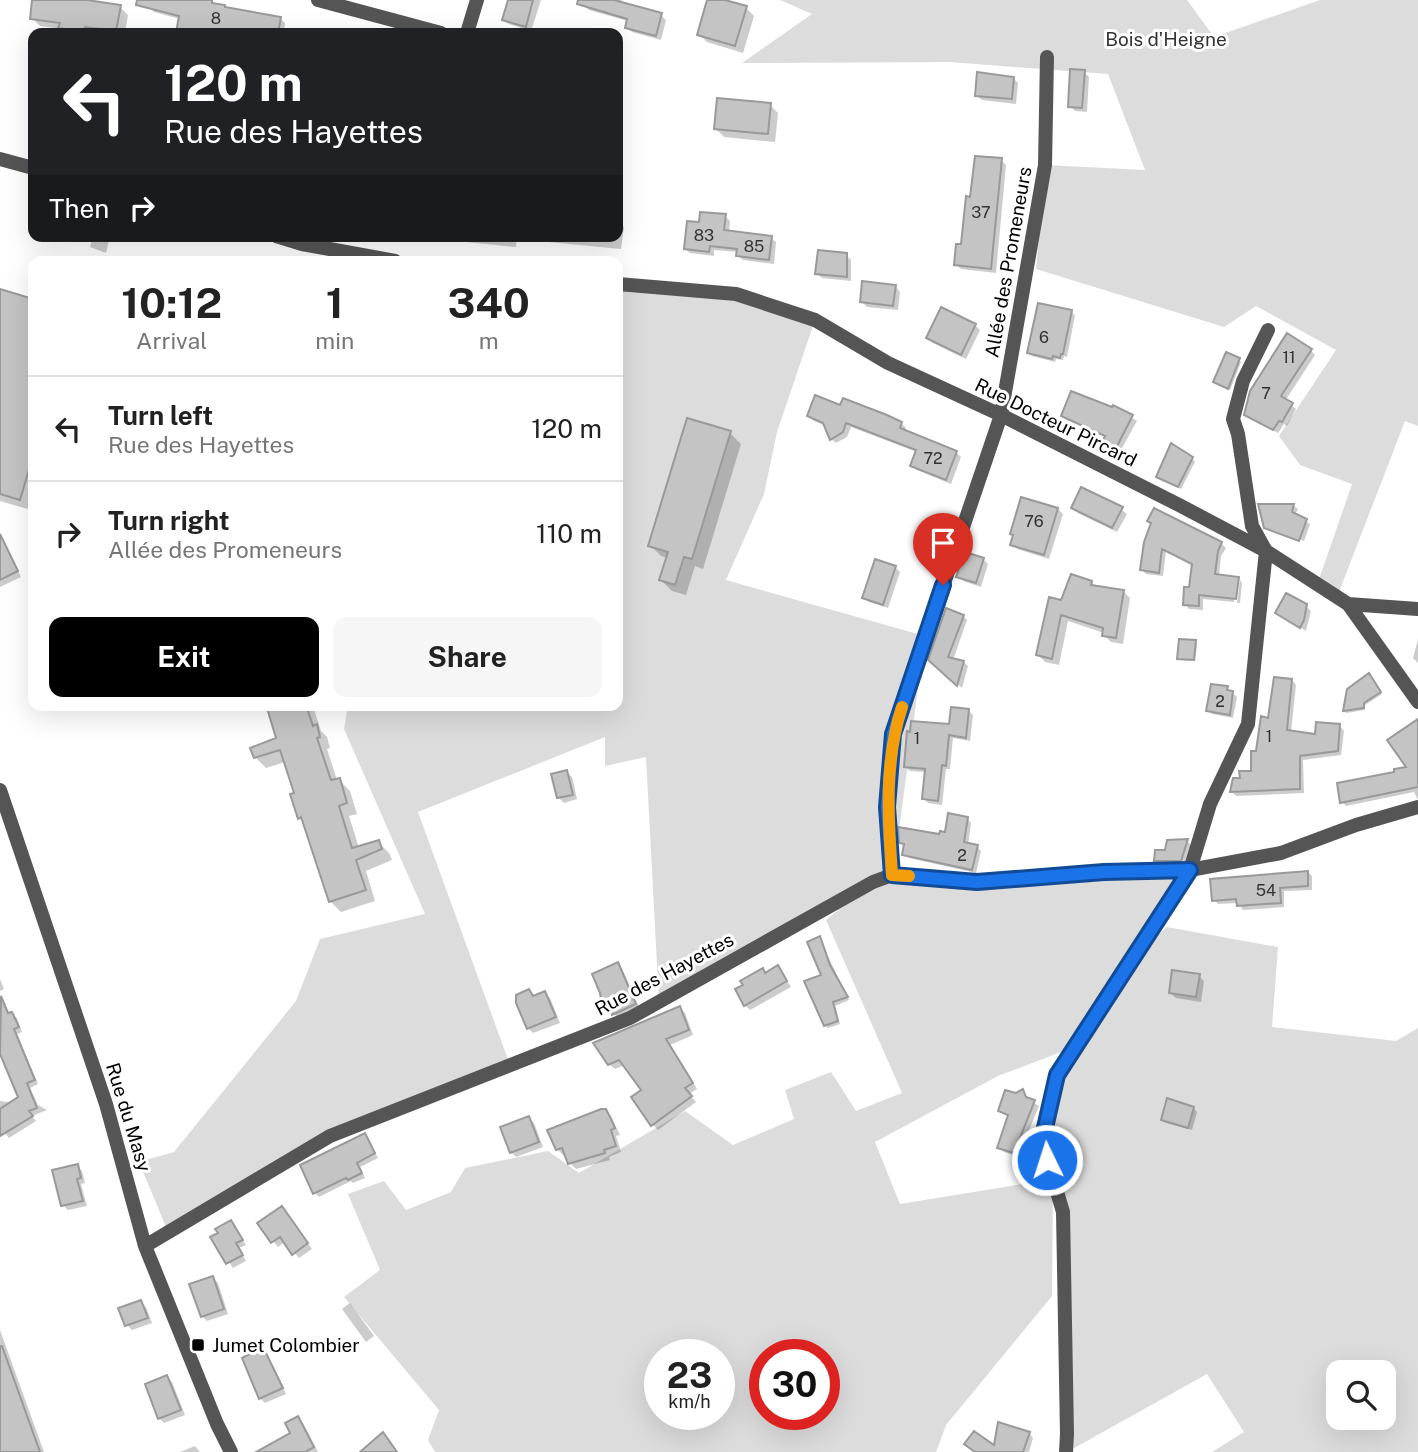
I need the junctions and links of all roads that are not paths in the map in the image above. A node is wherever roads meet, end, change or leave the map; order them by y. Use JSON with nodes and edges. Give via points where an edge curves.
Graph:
{"nodes":[{"id":1,"x":318,"y":0,"type":"edge"},
{"id":2,"x":477,"y":0,"type":"edge"},
{"id":3,"x":422,"y":28,"type":"edge"},
{"id":4,"x":469,"y":28,"type":"edge"},
{"id":5,"x":1047,"y":57,"type":"dead end"},
{"id":6,"x":0,"y":159,"type":"edge"},
{"id":7,"x":28,"y":167,"type":"edge"},
{"id":8,"x":296,"y":242,"type":"edge"},
{"id":9,"x":368,"y":256,"type":"edge"},
{"id":10,"x":623,"y":284,"type":"edge"},
{"id":11,"x":1268,"y":330,"type":"dead end"},
{"id":12,"x":1001,"y":415,"type":"junction"},
{"id":13,"x":1266,"y":551,"type":"junction"},
{"id":14,"x":1348,"y":604,"type":"junction"},
{"id":15,"x":1418,"y":610,"type":"edge"},
{"id":16,"x":1418,"y":702,"type":"edge"},
{"id":17,"x":0,"y":790,"type":"edge"},
{"id":18,"x":1418,"y":807,"type":"edge"},
{"id":19,"x":1190,"y":870,"type":"junction"},
{"id":20,"x":892,"y":875,"type":"junction"},
{"id":21,"x":145,"y":1246,"type":"junction"},
{"id":22,"x":231,"y":1452,"type":"edge"},
{"id":23,"x":1066,"y":1452,"type":"edge"}],
"edges":[{"from":1,"to":3,"type":"street"},
{"from":2,"to":4,"type":"street"},
{"from":5,"to":12,"type":"street","name":"Allée des Promeneurs","via":[[1045,165]]},
{"from":6,"to":7,"type":"street"},
{"from":8,"to":9,"type":"street"},
{"from":10,"to":12,"type":"street","name":"Rue Docteur Pircard","via":[[736,294],[815,320],[888,363]]},
{"from":11,"to":13,"type":"street","via":[[1243,381],[1233,419],[1252,526]]},
{"from":12,"to":13,"type":"street","name":"Rue Docteur Pircard"},
{"from":12,"to":20,"type":"street","name":"Allée des Promeneurs","via":[[893,734],[887,807]]},
{"from":13,"to":14,"type":"street","name":"Rue Docteur Pircard"},
{"from":13,"to":19,"type":"street","via":[[1248,724],[1210,804]]},
{"from":14,"to":15,"type":"street"},
{"from":14,"to":16,"type":"street","name":"Rue Docteur Pircard"},
{"from":17,"to":21,"type":"street","name":"Rue du Masy","via":[[106,1104]]},
{"from":18,"to":19,"type":"street","name":"Rue des Hayettes","via":[[1281,853]]},
{"from":19,"to":20,"type":"street","name":"Rue des Hayettes","via":[[977,882]]},
{"from":19,"to":23,"type":"street","via":[[1057,1075],[1042,1141],[1063,1212]]},
{"from":20,"to":21,"type":"street","name":"Rue des Hayettes","via":[[630,1018],[330,1136]]},
{"from":21,"to":22,"type":"street","name":"Rue du Masy"}]}
